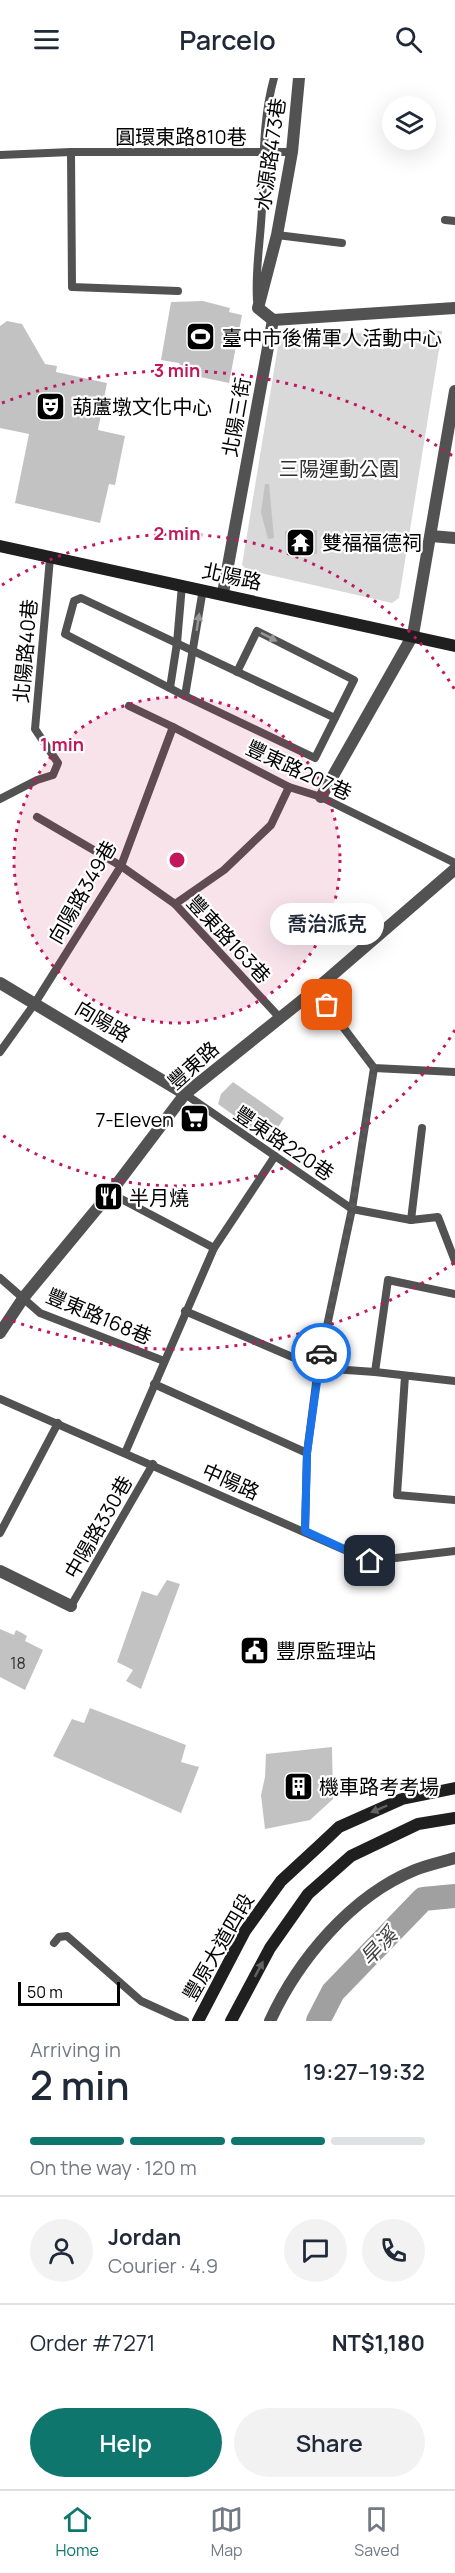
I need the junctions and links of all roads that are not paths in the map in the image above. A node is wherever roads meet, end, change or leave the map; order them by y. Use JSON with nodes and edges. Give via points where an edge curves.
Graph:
{"nodes":[{"id":1,"x":274,"y":78,"type":"edge"},
{"id":2,"x":299,"y":78,"type":"edge"},
{"id":3,"x":71,"y":152,"type":"junction"},
{"id":4,"x":263,"y":152,"type":"junction"},
{"id":5,"x":292,"y":152,"type":"junction"},
{"id":6,"x":0,"y":155,"type":"edge"},
{"id":7,"x":445,"y":220,"type":"dead end"},
{"id":8,"x":455,"y":221,"type":"edge"},
{"id":9,"x":277,"y":235,"type":"junction"},
{"id":10,"x":342,"y":243,"type":"dead end"},
{"id":11,"x":178,"y":291,"type":"dead end"},
{"id":12,"x":258,"y":308,"type":"junction"},
{"id":13,"x":455,"y":308,"type":"edge"},
{"id":14,"x":273,"y":320,"type":"junction"},
{"id":15,"x":455,"y":391,"type":"edge"},
{"id":16,"x":453,"y":418,"type":"edge"},
{"id":17,"x":431,"y":536,"type":"junction"},
{"id":18,"x":455,"y":538,"type":"edge"},
{"id":19,"x":0,"y":546,"type":"edge"},
{"id":20,"x":50,"y":558,"type":"junction"},
{"id":21,"x":182,"y":585,"type":"junction"},
{"id":22,"x":203,"y":590,"type":"junction"},
{"id":23,"x":223,"y":593,"type":"junction"},
{"id":24,"x":413,"y":635,"type":"junction"},
{"id":25,"x":177,"y":643,"type":"junction"},
{"id":26,"x":455,"y":646,"type":"edge"},
{"id":27,"x":194,"y":651,"type":"junction"},
{"id":28,"x":237,"y":672,"type":"junction"},
{"id":29,"x":170,"y":688,"type":"junction"},
{"id":30,"x":185,"y":696,"type":"junction"},
{"id":31,"x":129,"y":706,"type":"dead end"},
{"id":32,"x":335,"y":718,"type":"junction"},
{"id":33,"x":173,"y":727,"type":"junction"},
{"id":34,"x":289,"y":787,"type":"junction"},
{"id":35,"x":321,"y":797,"type":"junction"},
{"id":36,"x":0,"y":799,"type":"edge"},
{"id":37,"x":36,"y":817,"type":"dead end"},
{"id":38,"x":455,"y":863,"type":"edge"},
{"id":39,"x":121,"y":866,"type":"junction"},
{"id":40,"x":455,"y":869,"type":"edge"},
{"id":41,"x":175,"y":904,"type":"junction"},
{"id":42,"x":0,"y":983,"type":"edge"},
{"id":43,"x":315,"y":990,"type":"junction"},
{"id":44,"x":35,"y":1003,"type":"junction"},
{"id":45,"x":279,"y":1017,"type":"junction"},
{"id":46,"x":0,"y":1052,"type":"edge"},
{"id":47,"x":374,"y":1068,"type":"junction"},
{"id":48,"x":455,"y":1072,"type":"edge"},
{"id":49,"x":185,"y":1094,"type":"junction"},
{"id":50,"x":422,"y":1128,"type":"dead end"},
{"id":51,"x":275,"y":1156,"type":"junction"},
{"id":52,"x":110,"y":1193,"type":"junction"},
{"id":53,"x":352,"y":1209,"type":"junction"},
{"id":54,"x":411,"y":1220,"type":"junction"},
{"id":55,"x":214,"y":1248,"type":"junction"},
{"id":56,"x":455,"y":1260,"type":"edge"},
{"id":57,"x":0,"y":1278,"type":"edge"},
{"id":58,"x":455,"y":1294,"type":"edge"},
{"id":59,"x":24,"y":1297,"type":"junction"},
{"id":60,"x":185,"y":1311,"type":"junction"},
{"id":61,"x":0,"y":1333,"type":"edge"},
{"id":62,"x":164,"y":1360,"type":"junction"},
{"id":63,"x":318,"y":1368,"type":"junction"},
{"id":64,"x":375,"y":1372,"type":"junction"},
{"id":65,"x":405,"y":1376,"type":"junction"},
{"id":66,"x":455,"y":1381,"type":"edge"},
{"id":67,"x":154,"y":1384,"type":"junction"},
{"id":68,"x":0,"y":1399,"type":"edge"},
{"id":69,"x":58,"y":1423,"type":"junction"},
{"id":70,"x":125,"y":1453,"type":"junction"},
{"id":71,"x":307,"y":1453,"type":"junction"},
{"id":72,"x":153,"y":1464,"type":"junction"},
{"id":73,"x":455,"y":1500,"type":"edge"},
{"id":74,"x":305,"y":1531,"type":"junction"},
{"id":75,"x":0,"y":1533,"type":"edge"},
{"id":76,"x":455,"y":1551,"type":"edge"},
{"id":77,"x":0,"y":1571,"type":"edge"},
{"id":78,"x":71,"y":1606,"type":"joint"},
{"id":79,"x":455,"y":1788,"type":"edge"},
{"id":80,"x":455,"y":1818,"type":"edge"},
{"id":81,"x":455,"y":1858,"type":"edge"},
{"id":82,"x":54,"y":1943,"type":"dead end"},
{"id":83,"x":185,"y":2021,"type":"edge"},
{"id":84,"x":198,"y":2021,"type":"edge"},
{"id":85,"x":231,"y":2021,"type":"edge"},
{"id":86,"x":270,"y":2021,"type":"edge"}],
"edges":[{"from":1,"to":4,"type":"lane"},
{"from":2,"to":5,"type":"street","name":"水源路473巷"},
{"from":3,"to":4,"type":"lane","name":"圓環東路810巷"},
{"from":3,"to":6,"type":"lane","name":"圓環東路810巷"},
{"from":3,"to":11,"type":"lane","via":[[72,287]]},
{"from":4,"to":5,"type":"lane","name":"圓環東路810巷"},
{"from":4,"to":12,"type":"lane","via":[[255,272]]},
{"from":5,"to":9,"type":"street","name":"水源路473巷"},
{"from":7,"to":8,"type":"lane"},
{"from":9,"to":10,"type":"lane","name":"水源路473巷"},
{"from":9,"to":12,"type":"street","name":"水源路473巷"},
{"from":12,"to":14,"type":"street"},
{"from":13,"to":14,"type":"street"},
{"from":14,"to":23,"type":"street","name":"北陽三街"},
{"from":15,"to":16,"type":"street"},
{"from":16,"to":17,"type":"street"},
{"from":17,"to":18,"type":"street"},
{"from":17,"to":24,"type":"street"},
{"from":19,"to":20,"type":"street","name":"北陽路"},
{"from":20,"to":21,"type":"street","name":"北陽路"},
{"from":20,"to":36,"type":"lane","name":"北陽路40巷","via":[[35,729],[58,763],[53,775]]},
{"from":21,"to":22,"type":"street","name":"北陽路"},
{"from":21,"to":25,"type":"lane"},
{"from":22,"to":23,"type":"street","name":"北陽路"},
{"from":27,"to":22,"type":"lane","one_way":true},
{"from":23,"to":24,"type":"street","name":"北陽路"},
{"from":24,"to":26,"type":"street","name":"北陽路"},
{"from":24,"to":35,"type":"street"},
{"from":25,"to":27,"type":"lane"},
{"from":25,"to":29,"type":"lane"},
{"from":25,"to":29,"type":"lane","via":[[81,598],[74,601],[65,634]]},
{"from":27,"to":28,"type":"lane"},
{"from":27,"to":30,"type":"lane"},
{"from":28,"to":32,"type":"lane"},
{"from":28,"to":32,"type":"lane","one_way":true,"via":[[257,631],[354,680]]},
{"from":29,"to":30,"type":"lane"},
{"from":30,"to":32,"type":"lane","via":[[315,758]]},
{"from":31,"to":33,"type":"lane","name":"豐東路207巷"},
{"from":33,"to":34,"type":"lane","name":"豐東路207巷"},
{"from":33,"to":39,"type":"lane","name":"向陽路349巷"},
{"from":34,"to":35,"type":"lane","name":"豐東路207巷"},
{"from":34,"to":41,"type":"lane","via":[[271,825],[224,870]]},
{"from":35,"to":38,"type":"lane","name":"豐東路207巷"},
{"from":37,"to":39,"type":"lane","name":"豐東路163巷"},
{"from":39,"to":41,"type":"lane","name":"豐東路163巷"},
{"from":39,"to":44,"type":"lane","name":"向陽路349巷"},
{"from":40,"to":43,"type":"street","name":"豐東路"},
{"from":41,"to":45,"type":"lane","name":"豐東路163巷"},
{"from":42,"to":44,"type":"street","name":"向陽路"},
{"from":43,"to":45,"type":"street","name":"豐東路"},
{"from":43,"to":47,"type":"lane"},
{"from":44,"to":46,"type":"lane","name":"向陽路349巷"},
{"from":44,"to":49,"type":"street","name":"向陽路"},
{"from":45,"to":49,"type":"street","name":"豐東路"},
{"from":47,"to":48,"type":"lane"},
{"from":47,"to":53,"type":"lane"},
{"from":49,"to":51,"type":"lane","name":"豐東路220巷"},
{"from":49,"to":52,"type":"street","name":"豐東路"},
{"from":50,"to":54,"type":"lane"},
{"from":51,"to":53,"type":"lane","name":"豐東路220巷"},
{"from":51,"to":55,"type":"lane","name":"豐東路168巷"},
{"from":52,"to":55,"type":"lane"},
{"from":52,"to":59,"type":"street","name":"豐東路"},
{"from":53,"to":54,"type":"lane","name":"豐東路220巷"},
{"from":53,"to":63,"type":"lane"},
{"from":54,"to":56,"type":"lane","name":"豐東路220巷","via":[[438,1217]]},
{"from":55,"to":60,"type":"lane","name":"豐東路168巷"},
{"from":57,"to":59,"type":"lane","name":"豐東路168巷"},
{"from":58,"to":64,"type":"lane","via":[[388,1280]]},
{"from":59,"to":61,"type":"street","name":"豐東路"},
{"from":59,"to":62,"type":"lane","name":"豐東路168巷","via":[[40,1313]]},
{"from":60,"to":62,"type":"lane","name":"豐東路168巷"},
{"from":60,"to":63,"type":"lane"},
{"from":62,"to":67,"type":"lane","name":"豐東路168巷"},
{"from":63,"to":64,"type":"lane"},
{"from":63,"to":71,"type":"lane"},
{"from":64,"to":65,"type":"lane"},
{"from":65,"to":66,"type":"lane"},
{"from":65,"to":73,"type":"lane","via":[[397,1495]]},
{"from":67,"to":70,"type":"lane","name":"豐東路168巷"},
{"from":67,"to":71,"type":"lane"},
{"from":68,"to":69,"type":"lane","name":"中陽路"},
{"from":69,"to":70,"type":"lane","name":"中陽路"},
{"from":69,"to":75,"type":"lane"},
{"from":70,"to":72,"type":"lane","name":"中陽路"},
{"from":71,"to":74,"type":"lane"},
{"from":72,"to":74,"type":"lane","name":"中陽路"},
{"from":72,"to":78,"type":"lane","name":"中陽路330巷"},
{"from":74,"to":76,"type":"lane","name":"中陽路","via":[[370,1561]]},
{"from":77,"to":78,"type":"street"},
{"from":79,"to":84,"type":"street","name":"豐原大道四段","one_way":true,"via":[[402,1799],[339,1827],[280,1881],[245,1931]]},
{"from":85,"to":80,"type":"street","one_way":true,"via":[[270,1948],[308,1894],[351,1856],[418,1824]]},
{"from":81,"to":86,"type":"street","via":[[414,1870],[380,1889],[340,1920],[313,1949]]},
{"from":82,"to":83,"type":"lane","via":[[67,1936],[141,2001]]}]}
